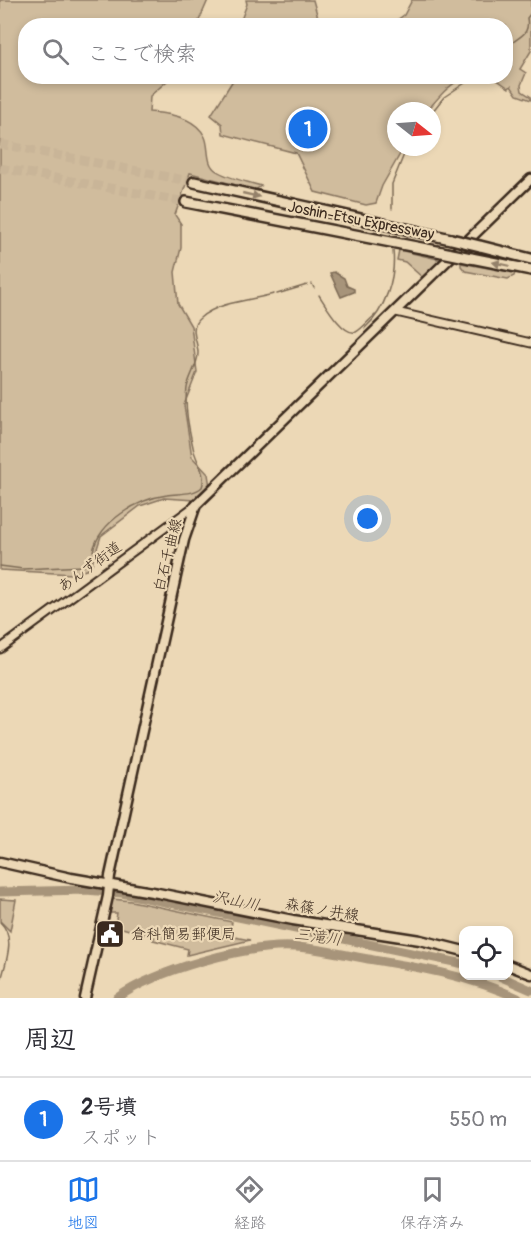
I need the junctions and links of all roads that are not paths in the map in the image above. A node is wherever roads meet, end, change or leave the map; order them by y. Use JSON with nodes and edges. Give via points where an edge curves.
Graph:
{"nodes":[{"id":1,"x":531,"y":179,"type":"edge"},
{"id":2,"x":194,"y":182,"type":"tunnel mouth"},
{"id":3,"x":186,"y":202,"type":"tunnel mouth"},
{"id":4,"x":531,"y":259,"type":"edge"},
{"id":5,"x":531,"y":270,"type":"edge"},
{"id":6,"x":396,"y":312,"type":"junction"},
{"id":7,"x":531,"y":343,"type":"edge"},
{"id":8,"x":196,"y":505,"type":"junction"},
{"id":9,"x":0,"y":649,"type":"edge"},
{"id":10,"x":0,"y":862,"type":"edge"},
{"id":11,"x":109,"y":889,"type":"junction"},
{"id":12,"x":459,"y":950,"type":"edge"},
{"id":13,"x":513,"y":968,"type":"edge"},
{"id":14,"x":531,"y":974,"type":"edge"},
{"id":15,"x":86,"y":998,"type":"edge"}],
"edges":[{"from":1,"to":6,"type":"main road","name":"白石千曲線"},
{"from":2,"to":4,"type":"highway","name":"Joshin-Etsu Expressway","one_way":true,"bridge":true},
{"from":5,"to":3,"type":"highway","name":"Joshin-Etsu Expressway","one_way":true,"bridge":true},
{"from":6,"to":7,"type":"street"},
{"from":6,"to":8,"type":"main road","name":"白石千曲線"},
{"from":8,"to":9,"type":"street","name":"あんず街道"},
{"from":8,"to":11,"type":"main road","name":"白石千曲線","via":[[184,540]]},
{"from":10,"to":11,"type":"main road","name":"森篠ノ井線"},
{"from":11,"to":12,"type":"main road","name":"森篠ノ井線","via":[[158,892]]},
{"from":11,"to":15,"type":"main road","name":"白石千曲線"},
{"from":13,"to":14,"type":"main road"}]}
